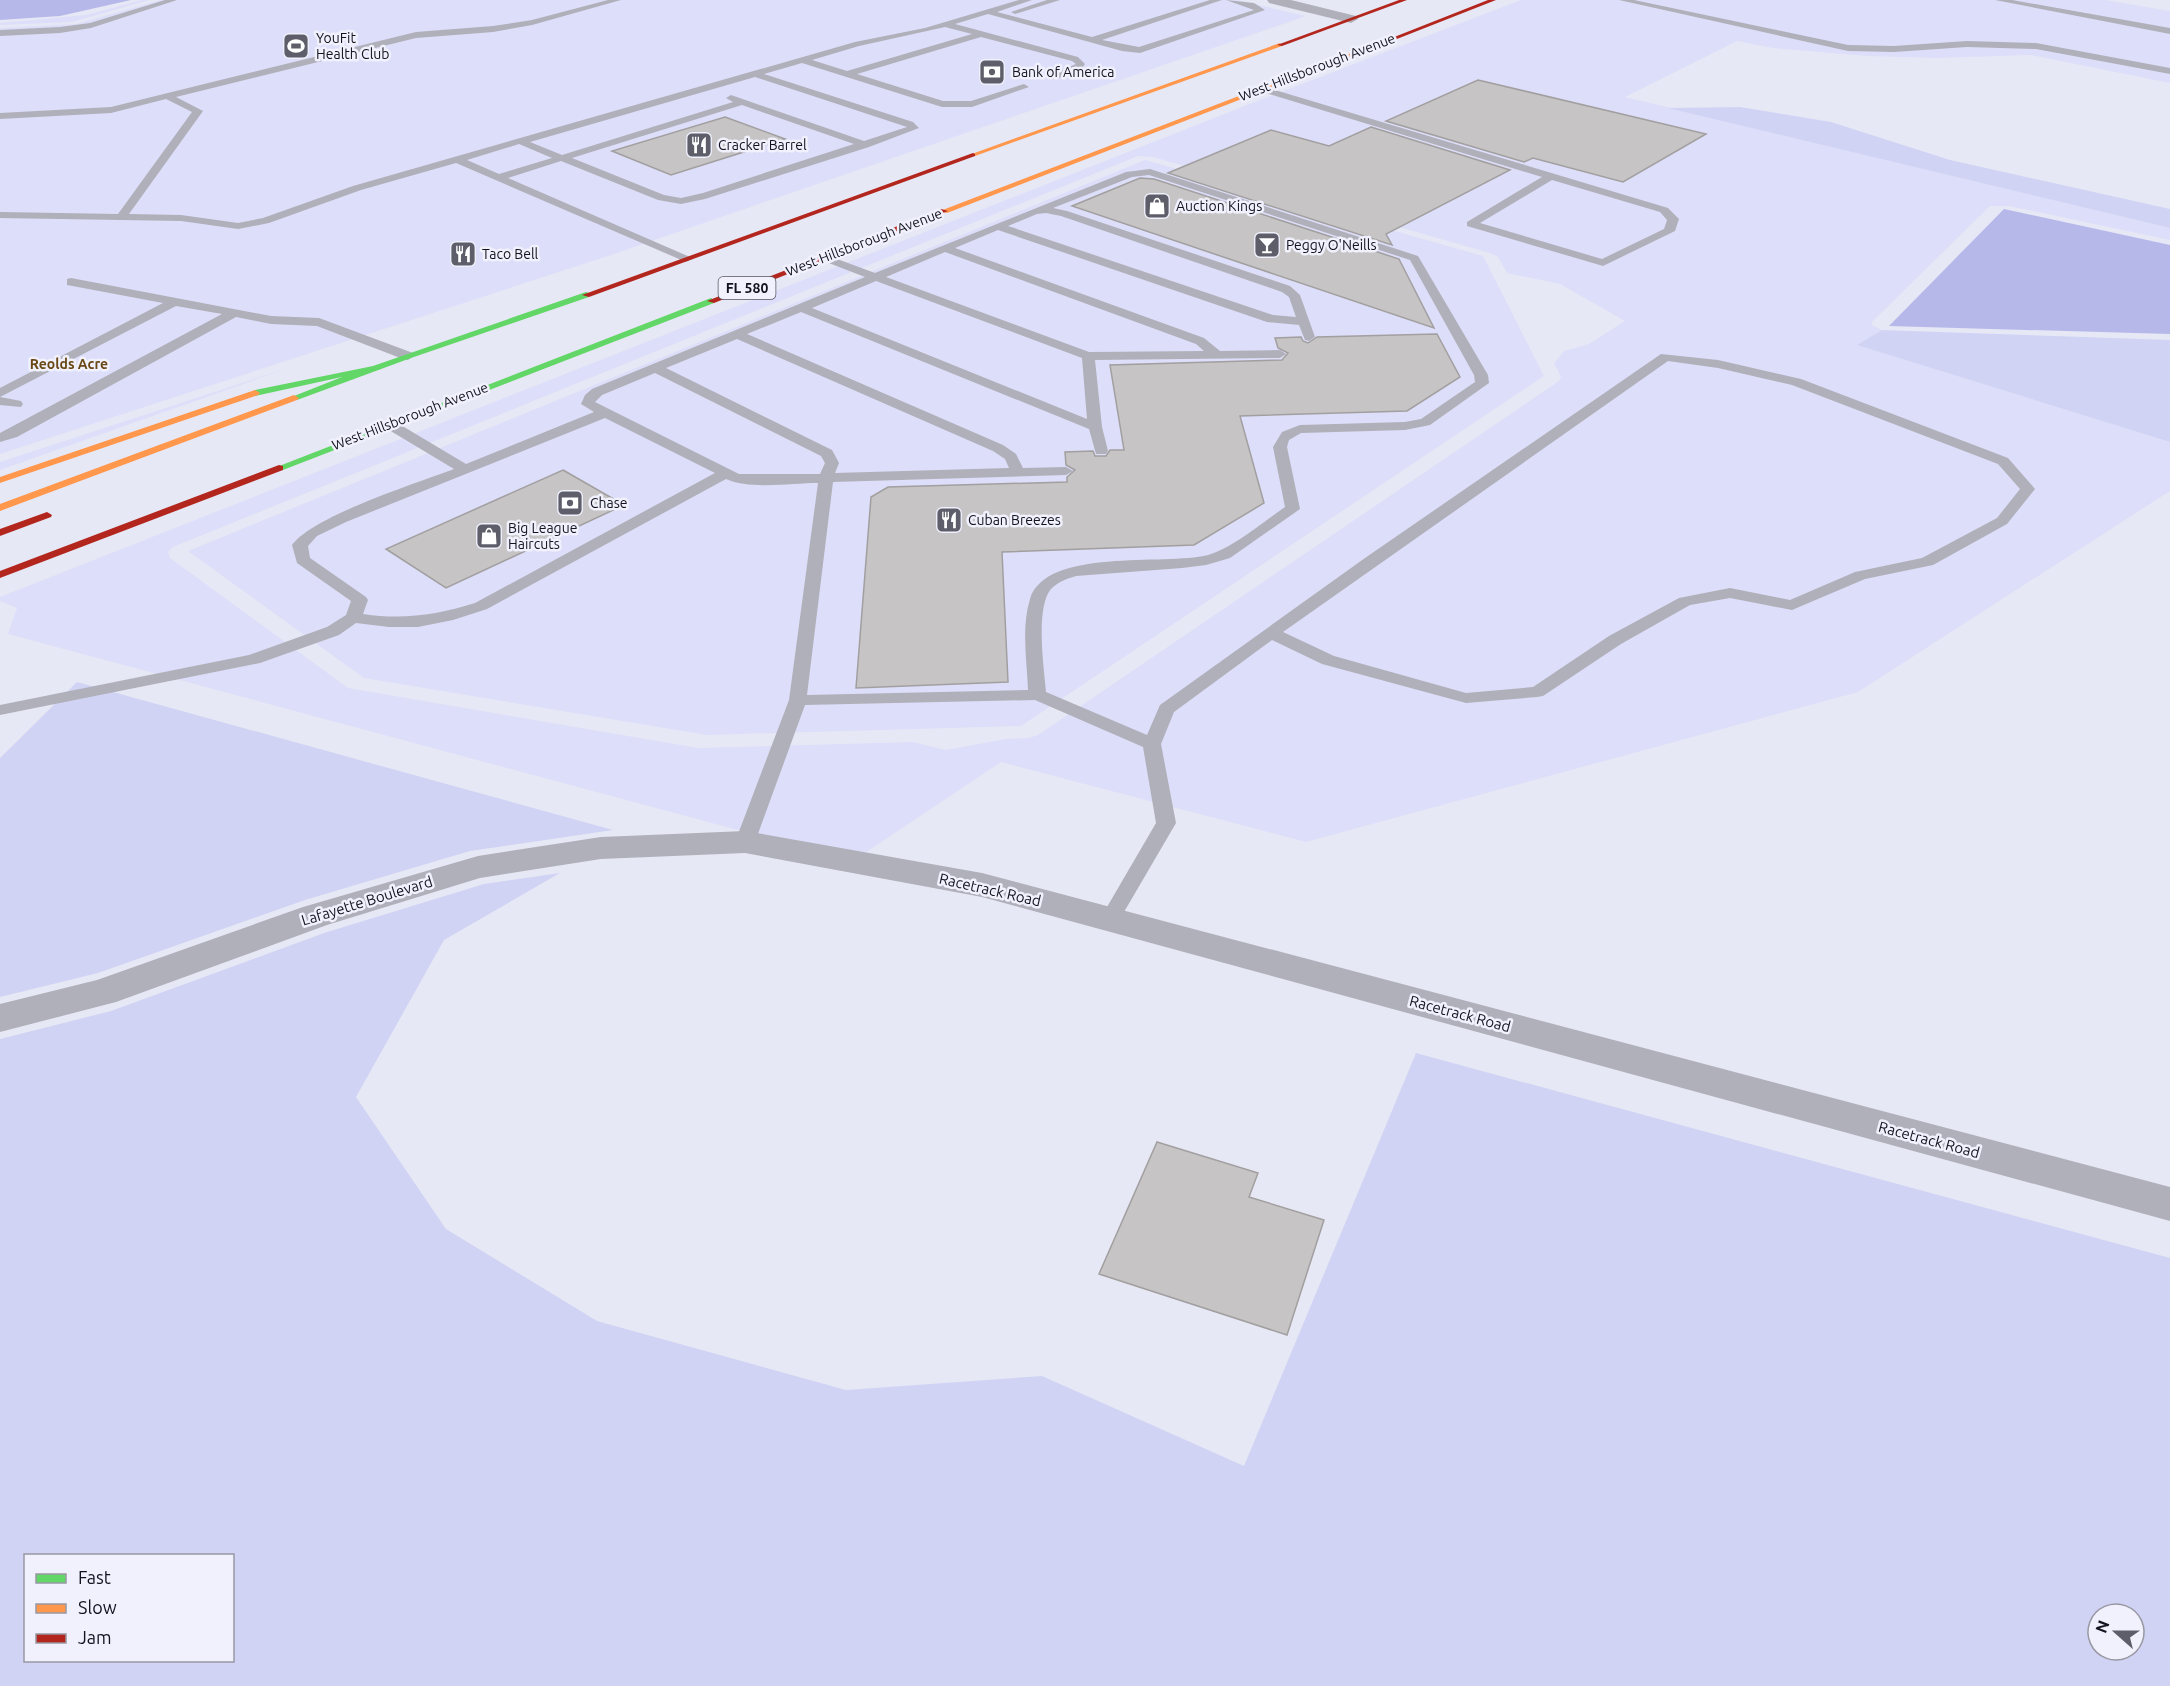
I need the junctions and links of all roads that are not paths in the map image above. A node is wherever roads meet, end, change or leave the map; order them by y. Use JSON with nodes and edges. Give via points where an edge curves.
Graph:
{"nodes":[{"id":1,"x":173,"y":0,"type":"edge"},
{"id":2,"x":617,"y":0,"type":"edge"},
{"id":3,"x":1028,"y":0,"type":"edge"},
{"id":4,"x":1056,"y":0,"type":"edge"},
{"id":5,"x":1218,"y":0,"type":"edge"},
{"id":6,"x":1230,"y":0,"type":"edge"},
{"id":7,"x":1274,"y":0,"type":"edge"},
{"id":8,"x":1404,"y":0,"type":"edge"},
{"id":9,"x":1493,"y":0,"type":"edge"},
{"id":10,"x":1623,"y":0,"type":"edge"},
{"id":11,"x":1999,"y":0,"type":"edge"},
{"id":12,"x":989,"y":12,"type":"junction"},
{"id":13,"x":1004,"y":16,"type":"junction"},
{"id":14,"x":947,"y":25,"type":"junction"},
{"id":15,"x":1356,"y":25,"type":"junction"},
{"id":16,"x":1385,"y":27,"type":"dead end"},
{"id":17,"x":2170,"y":31,"type":"edge"},
{"id":18,"x":0,"y":33,"type":"edge"},
{"id":19,"x":981,"y":34,"type":"junction"},
{"id":20,"x":1093,"y":40,"type":"junction"},
{"id":21,"x":1375,"y":45,"type":"junction"},
{"id":22,"x":802,"y":60,"type":"junction"},
{"id":23,"x":2170,"y":70,"type":"edge"},
{"id":24,"x":756,"y":74,"type":"junction"},
{"id":25,"x":848,"y":74,"type":"junction"},
{"id":26,"x":1054,"y":77,"type":"dead end"},
{"id":27,"x":1024,"y":87,"type":"dead end"},
{"id":28,"x":704,"y":89,"type":"junction"},
{"id":29,"x":1262,"y":89,"type":"junction"},
{"id":30,"x":166,"y":96,"type":"junction"},
{"id":31,"x":743,"y":102,"type":"junction"},
{"id":32,"x":1161,"y":112,"type":"dead end"},
{"id":33,"x":0,"y":117,"type":"edge"},
{"id":34,"x":1074,"y":119,"type":"junction"},
{"id":35,"x":1064,"y":138,"type":"dead end"},
{"id":36,"x":522,"y":142,"type":"junction"},
{"id":37,"x":1121,"y":142,"type":"junction"},
{"id":38,"x":865,"y":145,"type":"junction"},
{"id":39,"x":562,"y":158,"type":"junction"},
{"id":40,"x":459,"y":160,"type":"junction"},
{"id":41,"x":1551,"y":176,"type":"junction"},
{"id":42,"x":500,"y":177,"type":"junction"},
{"id":43,"x":1035,"y":211,"type":"junction"},
{"id":44,"x":0,"y":215,"type":"edge"},
{"id":45,"x":122,"y":216,"type":"junction"},
{"id":46,"x":997,"y":226,"type":"junction"},
{"id":47,"x":831,"y":241,"type":"dead end"},
{"id":48,"x":943,"y":248,"type":"junction"},
{"id":49,"x":825,"y":258,"type":"junction"},
{"id":50,"x":686,"y":259,"type":"junction"},
{"id":51,"x":874,"y":276,"type":"junction"},
{"id":52,"x":71,"y":282,"type":"dead end"},
{"id":53,"x":573,"y":300,"type":"junction"},
{"id":54,"x":174,"y":302,"type":"junction"},
{"id":55,"x":800,"y":307,"type":"junction"},
{"id":56,"x":234,"y":313,"type":"junction"},
{"id":57,"x":1305,"y":322,"type":"junction"},
{"id":58,"x":119,"y":330,"type":"junction"},
{"id":59,"x":736,"y":334,"type":"junction"},
{"id":60,"x":143,"y":335,"type":"dead end"},
{"id":61,"x":1309,"y":337,"type":"dead end"},
{"id":62,"x":493,"y":342,"type":"dead end"},
{"id":63,"x":88,"y":347,"type":"junction"},
{"id":64,"x":112,"y":352,"type":"dead end"},
{"id":65,"x":1280,"y":354,"type":"dead end"},
{"id":66,"x":1217,"y":355,"type":"junction"},
{"id":67,"x":408,"y":356,"type":"junction"},
{"id":68,"x":1088,"y":356,"type":"junction"},
{"id":69,"x":60,"y":362,"type":"junction"},
{"id":70,"x":85,"y":366,"type":"dead end"},
{"id":71,"x":380,"y":367,"type":"junction"},
{"id":72,"x":656,"y":368,"type":"junction"},
{"id":73,"x":27,"y":379,"type":"junction"},
{"id":74,"x":51,"y":384,"type":"dead end"},
{"id":75,"x":0,"y":393,"type":"edge"},
{"id":76,"x":0,"y":401,"type":"edge"},
{"id":77,"x":15,"y":404,"type":"dead end"},
{"id":78,"x":605,"y":413,"type":"junction"},
{"id":79,"x":389,"y":424,"type":"junction"},
{"id":80,"x":1095,"y":426,"type":"junction"},
{"id":81,"x":0,"y":438,"type":"edge"},
{"id":82,"x":1101,"y":450,"type":"dead end"},
{"id":83,"x":465,"y":469,"type":"junction"},
{"id":84,"x":1066,"y":471,"type":"dead end"},
{"id":85,"x":1018,"y":472,"type":"junction"},
{"id":86,"x":726,"y":473,"type":"junction"},
{"id":87,"x":826,"y":478,"type":"junction"},
{"id":88,"x":0,"y":480,"type":"edge"},
{"id":89,"x":0,"y":508,"type":"edge"},
{"id":90,"x":55,"y":512,"type":"dead end"},
{"id":91,"x":0,"y":533,"type":"edge"},
{"id":92,"x":77,"y":545,"type":"junction"},
{"id":93,"x":0,"y":560,"type":"edge"},
{"id":94,"x":0,"y":575,"type":"edge"},
{"id":95,"x":353,"y":618,"type":"junction"},
{"id":96,"x":1271,"y":633,"type":"junction"},
{"id":97,"x":1037,"y":695,"type":"junction"},
{"id":98,"x":798,"y":700,"type":"junction"},
{"id":99,"x":0,"y":710,"type":"edge"},
{"id":100,"x":1152,"y":744,"type":"junction"},
{"id":101,"x":746,"y":842,"type":"junction"},
{"id":102,"x":1110,"y":920,"type":"junction"},
{"id":103,"x":0,"y":1018,"type":"edge"},
{"id":104,"x":2170,"y":1204,"type":"edge"}],
"edges":[{"from":1,"to":18,"type":"lane","via":[[91,25]]},
{"from":2,"to":30,"type":"lane","via":[[523,24],[416,35]]},
{"from":3,"to":12,"type":"lane"},
{"from":4,"to":13,"type":"lane"},
{"from":5,"to":20,"type":"lane"},
{"from":6,"to":20,"type":"lane","via":[[1260,10],[1147,49],[1132,50]]},
{"from":7,"to":15,"type":"street"},
{"from":8,"to":15,"type":"main road"},
{"from":9,"to":21,"type":"main road","name":"West Hillsborough Avenue","number":"FL 580"},
{"from":10,"to":23,"type":"lane","via":[[1848,48],[2036,46]]},
{"from":11,"to":17,"type":"lane"},
{"from":12,"to":13,"type":"lane"},
{"from":12,"to":14,"type":"lane"},
{"from":13,"to":20,"type":"lane"},
{"from":14,"to":19,"type":"lane"},
{"from":14,"to":22,"type":"lane"},
{"from":15,"to":34,"type":"main road"},
{"from":16,"to":21,"type":"main road"},
{"from":19,"to":25,"type":"lane"},
{"from":19,"to":26,"type":"lane","via":[[1075,59],[1081,64]]},
{"from":21,"to":29,"type":"main road","name":"West Hillsborough Avenue","number":"FL 580"},
{"from":22,"to":24,"type":"lane"},
{"from":22,"to":25,"type":"lane"},
{"from":24,"to":28,"type":"lane"},
{"from":24,"to":38,"type":"lane","via":[[914,128]]},
{"from":25,"to":27,"type":"lane","via":[[955,105],[972,104]]},
{"from":28,"to":31,"type":"lane"},
{"from":28,"to":36,"type":"lane"},
{"from":29,"to":37,"type":"main road","name":"West Hillsborough Avenue","number":"FL 580"},
{"from":29,"to":41,"type":"lane"},
{"from":30,"to":33,"type":"lane","via":[[111,110]]},
{"from":30,"to":45,"type":"lane","via":[[198,111]]},
{"from":31,"to":38,"type":"lane"},
{"from":31,"to":39,"type":"lane"},
{"from":32,"to":37,"type":"main road"},
{"from":34,"to":35,"type":"main road"},
{"from":34,"to":50,"type":"main road"},
{"from":36,"to":39,"type":"lane"},
{"from":36,"to":40,"type":"lane"},
{"from":37,"to":49,"type":"main road","name":"West Hillsborough Avenue","number":"FL 580"},
{"from":38,"to":39,"type":"lane","via":[[681,201],[662,198]]},
{"from":39,"to":42,"type":"lane"},
{"from":40,"to":42,"type":"lane"},
{"from":40,"to":45,"type":"lane","via":[[357,188],[282,216],[238,226],[181,218]]},
{"from":41,"to":41,"type":"lane","via":[[1664,210],[1673,219],[1670,231],[1603,263],[1471,224]]},
{"from":42,"to":50,"type":"lane"},
{"from":43,"to":46,"type":"lane"},
{"from":43,"to":57,"type":"lane","via":[[1063,213],[1286,289],[1294,296]]},
{"from":43,"to":97,"type":"lane","via":[[1130,174],[1150,172],[1414,258],[1477,367],[1482,383],[1425,422],[1287,433],[1281,447],[1293,509],[1212,561],[1088,569],[1053,579],[1042,590],[1034,622]]},
{"from":44,"to":45,"type":"lane"},
{"from":46,"to":48,"type":"lane"},
{"from":46,"to":57,"type":"lane","via":[[1271,319]]},
{"from":47,"to":49,"type":"main road"},
{"from":48,"to":51,"type":"lane"},
{"from":48,"to":66,"type":"lane","via":[[1200,340]]},
{"from":49,"to":51,"type":"lane"},
{"from":49,"to":79,"type":"main road","name":"West Hillsborough Avenue","number":"FL 580"},
{"from":50,"to":53,"type":"main road"},
{"from":51,"to":55,"type":"lane"},
{"from":51,"to":68,"type":"lane"},
{"from":52,"to":54,"type":"lane"},
{"from":53,"to":62,"type":"main road"},
{"from":53,"to":67,"type":"main road"},
{"from":54,"to":56,"type":"lane"},
{"from":54,"to":58,"type":"lane"},
{"from":55,"to":59,"type":"lane"},
{"from":55,"to":80,"type":"lane"},
{"from":56,"to":67,"type":"lane","via":[[271,320],[319,322]]},
{"from":56,"to":81,"type":"lane","via":[[175,341]]},
{"from":57,"to":61,"type":"lane"},
{"from":58,"to":60,"type":"lane"},
{"from":58,"to":63,"type":"lane"},
{"from":59,"to":72,"type":"lane"},
{"from":59,"to":85,"type":"lane","via":[[998,448],[1011,457]]},
{"from":63,"to":64,"type":"lane"},
{"from":63,"to":69,"type":"lane"},
{"from":65,"to":66,"type":"lane"},
{"from":66,"to":68,"type":"lane"},
{"from":67,"to":71,"type":"main road"},
{"from":68,"to":80,"type":"lane"},
{"from":69,"to":70,"type":"lane"},
{"from":69,"to":73,"type":"lane"},
{"from":71,"to":88,"type":"main road","via":[[249,394]]},
{"from":71,"to":89,"type":"main road"},
{"from":72,"to":78,"type":"lane","via":[[590,398],[588,404]]},
{"from":72,"to":87,"type":"lane","via":[[827,453],[832,463]]},
{"from":73,"to":74,"type":"lane"},
{"from":73,"to":75,"type":"lane"},
{"from":76,"to":77,"type":"lane"},
{"from":78,"to":83,"type":"lane"},
{"from":78,"to":86,"type":"lane"},
{"from":79,"to":83,"type":"lane"},
{"from":79,"to":92,"type":"main road","name":"West Hillsborough Avenue","number":"FL 580"},
{"from":80,"to":82,"type":"lane"},
{"from":83,"to":95,"type":"lane","via":[[340,519],[312,533],[300,545],[303,560],[360,600]]},
{"from":84,"to":85,"type":"lane"},
{"from":85,"to":87,"type":"lane"},
{"from":86,"to":87,"type":"lane","via":[[759,480]]},
{"from":86,"to":95,"type":"lane","via":[[481,606],[413,624]]},
{"from":87,"to":98,"type":"lane"},
{"from":90,"to":91,"type":"main road"},
{"from":92,"to":93,"type":"main road"},
{"from":92,"to":94,"type":"main road","name":"West Hillsborough Avenue","number":"FL 580"},
{"from":95,"to":99,"type":"lane","via":[[333,631],[254,659]]},
{"from":96,"to":96,"type":"lane","via":[[1666,357],[1796,382],[2003,461],[2028,489],[2002,520],[1927,562],[1861,576],[1792,605],[1730,593],[1685,601],[1615,640],[1537,692],[1466,698],[1328,660]]},
{"from":96,"to":100,"type":"lane","via":[[1166,709]]},
{"from":97,"to":98,"type":"lane"},
{"from":97,"to":100,"type":"lane"},
{"from":98,"to":101,"type":"lane"},
{"from":100,"to":102,"type":"lane","via":[[1166,823]]},
{"from":101,"to":102,"type":"street","name":"Racetrack Road","via":[[982,885]]},
{"from":101,"to":103,"type":"street","name":"Lafayette Boulevard","via":[[601,848],[478,867],[315,916],[103,992]]},
{"from":102,"to":104,"type":"street","name":"Racetrack Road"}]}
